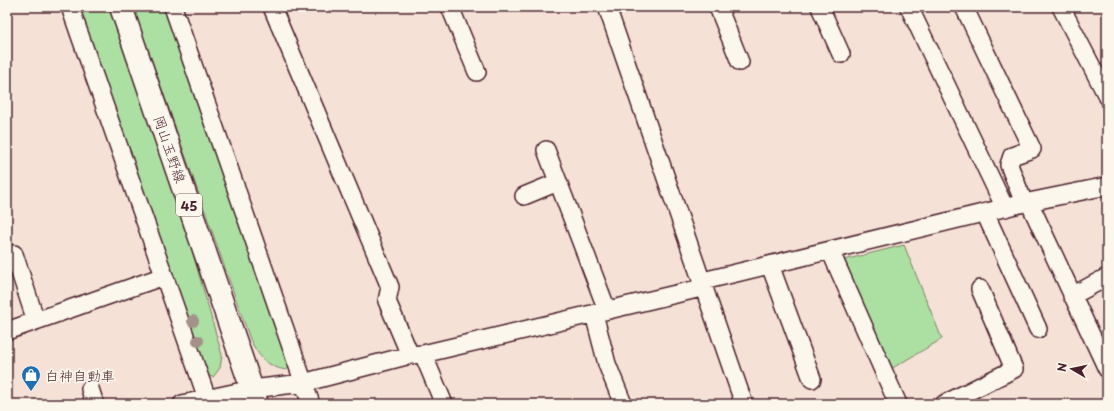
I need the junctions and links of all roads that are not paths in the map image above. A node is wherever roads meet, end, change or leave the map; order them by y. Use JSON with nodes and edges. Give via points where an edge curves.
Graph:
{"nodes":[{"id":1,"x":70,"y":7,"type":"edge"},
{"id":2,"x":121,"y":7,"type":"edge"},
{"id":3,"x":173,"y":7,"type":"edge"},
{"id":4,"x":450,"y":7,"type":"edge"},
{"id":5,"x":607,"y":7,"type":"edge"},
{"id":6,"x":718,"y":7,"type":"edge"},
{"id":7,"x":820,"y":7,"type":"edge"},
{"id":8,"x":909,"y":7,"type":"edge"},
{"id":9,"x":964,"y":7,"type":"edge"},
{"id":10,"x":1062,"y":7,"type":"edge"},
{"id":11,"x":275,"y":8,"type":"edge"},
{"id":12,"x":840,"y":54,"type":"dead end"},
{"id":13,"x":740,"y":62,"type":"dead end"},
{"id":14,"x":477,"y":72,"type":"dead end"},
{"id":15,"x":1107,"y":96,"type":"edge"},
{"id":16,"x":546,"y":150,"type":"dead end"},
{"id":17,"x":558,"y":182,"type":"junction"},
{"id":18,"x":1107,"y":186,"type":"edge"},
{"id":19,"x":524,"y":196,"type":"dead end"},
{"id":20,"x":1029,"y":205,"type":"junction"},
{"id":21,"x":1005,"y":208,"type":"junction"},
{"id":22,"x":987,"y":218,"type":"junction"},
{"id":23,"x":14,"y":254,"type":"dead end"},
{"id":24,"x":832,"y":255,"type":"junction"},
{"id":25,"x":772,"y":270,"type":"junction"},
{"id":26,"x":164,"y":276,"type":"junction"},
{"id":27,"x":1107,"y":277,"type":"edge"},
{"id":28,"x":703,"y":281,"type":"junction"},
{"id":29,"x":980,"y":289,"type":"dead end"},
{"id":30,"x":1072,"y":296,"type":"junction"},
{"id":31,"x":601,"y":312,"type":"junction"},
{"id":32,"x":36,"y":321,"type":"junction"},
{"id":33,"x":1038,"y":330,"type":"dead end"},
{"id":34,"x":7,"y":331,"type":"edge"},
{"id":35,"x":416,"y":355,"type":"junction"},
{"id":36,"x":1107,"y":369,"type":"edge"},
{"id":37,"x":812,"y":379,"type":"dead end"},
{"id":38,"x":303,"y":383,"type":"junction"},
{"id":39,"x":254,"y":396,"type":"edge"},
{"id":40,"x":208,"y":401,"type":"edge"},
{"id":41,"x":182,"y":404,"type":"edge"},
{"id":42,"x":311,"y":404,"type":"edge"},
{"id":43,"x":444,"y":404,"type":"edge"},
{"id":44,"x":623,"y":404,"type":"edge"},
{"id":45,"x":744,"y":404,"type":"edge"},
{"id":46,"x":898,"y":404,"type":"edge"},
{"id":47,"x":944,"y":404,"type":"edge"}],
"edges":[{"from":1,"to":26,"type":"street"},
{"from":2,"to":39,"type":"main road","name":"岡山玉野線","number":"45"},
{"from":3,"to":38,"type":"street"},
{"from":4,"to":14,"type":"street"},
{"from":5,"to":28,"type":"street"},
{"from":6,"to":13,"type":"street"},
{"from":7,"to":12,"type":"street"},
{"from":8,"to":21,"type":"street"},
{"from":9,"to":20,"type":"street","via":[[1032,149],[1012,156],[1009,165]]},
{"from":10,"to":15,"type":"street"},
{"from":11,"to":35,"type":"street","via":[[390,287],[387,301]]},
{"from":16,"to":17,"type":"street"},
{"from":17,"to":19,"type":"street"},
{"from":17,"to":31,"type":"street"},
{"from":18,"to":20,"type":"street"},
{"from":20,"to":21,"type":"street"},
{"from":20,"to":30,"type":"street"},
{"from":21,"to":22,"type":"street"},
{"from":22,"to":24,"type":"street"},
{"from":22,"to":33,"type":"street"},
{"from":23,"to":32,"type":"street"},
{"from":24,"to":25,"type":"street"},
{"from":24,"to":46,"type":"street"},
{"from":25,"to":28,"type":"street"},
{"from":25,"to":37,"type":"street"},
{"from":26,"to":32,"type":"street"},
{"from":26,"to":40,"type":"street"},
{"from":27,"to":30,"type":"street"},
{"from":28,"to":31,"type":"street","via":[[697,289]]},
{"from":28,"to":45,"type":"street"},
{"from":29,"to":47,"type":"street","via":[[1014,369]]},
{"from":30,"to":36,"type":"street"},
{"from":31,"to":35,"type":"street"},
{"from":31,"to":44,"type":"street","via":[[607,364]]},
{"from":32,"to":34,"type":"street"},
{"from":35,"to":38,"type":"street"},
{"from":35,"to":43,"type":"street"},
{"from":38,"to":39,"type":"street"},
{"from":38,"to":42,"type":"street"},
{"from":39,"to":40,"type":"street"},
{"from":40,"to":41,"type":"street"}]}
